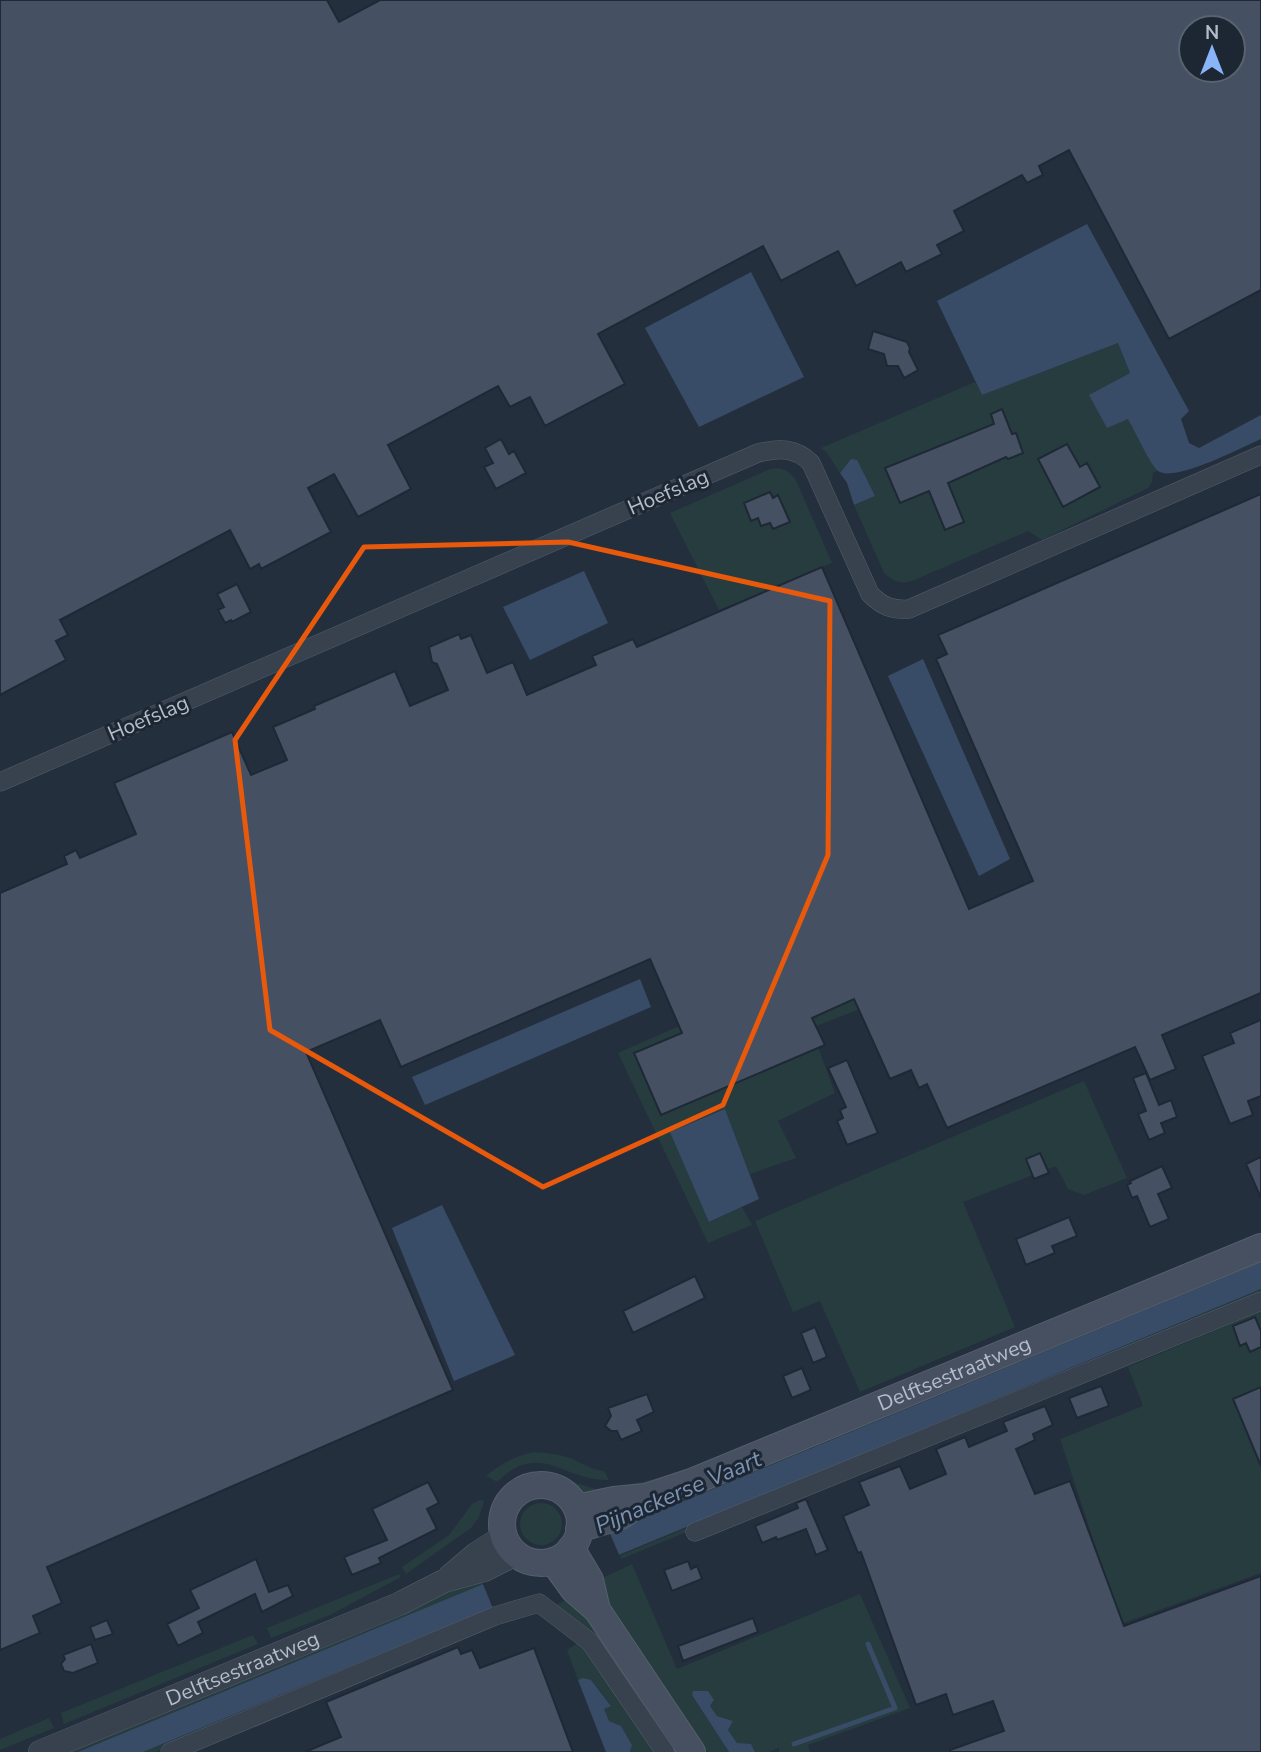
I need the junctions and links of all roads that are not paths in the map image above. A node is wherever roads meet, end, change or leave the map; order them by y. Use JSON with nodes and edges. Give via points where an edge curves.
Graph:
{"nodes":[{"id":1,"x":1261,"y":455,"type":"edge"},
{"id":2,"x":0,"y":782,"type":"edge"},
{"id":3,"x":1261,"y":1247,"type":"edge"},
{"id":4,"x":1261,"y":1301,"type":"edge"},
{"id":5,"x":695,"y":1532,"type":"dead end"},
{"id":6,"x":556,"y":1549,"type":"junction"},
{"id":7,"x":40,"y":1752,"type":"edge"},
{"id":8,"x":170,"y":1752,"type":"edge"},
{"id":9,"x":665,"y":1752,"type":"edge"},
{"id":10,"x":692,"y":1752,"type":"edge"}],
"edges":[{"from":1,"to":2,"type":"street","name":"Hoefslag","via":[[909,609],[893,610],[870,594],[811,463],[786,449],[758,453]]},
{"from":3,"to":6,"type":"main road","name":"Delftsestraatweg","via":[[694,1481],[646,1497],[614,1500]]},
{"from":4,"to":5,"type":"street"},
{"from":6,"to":7,"type":"street","name":"Delftsestraatweg","via":[[476,1554],[444,1581],[399,1604]]},
{"from":6,"to":10,"type":"main road","via":[[574,1590],[597,1610]]},
{"from":8,"to":9,"type":"street","via":[[495,1616],[539,1603],[590,1642]]}]}
